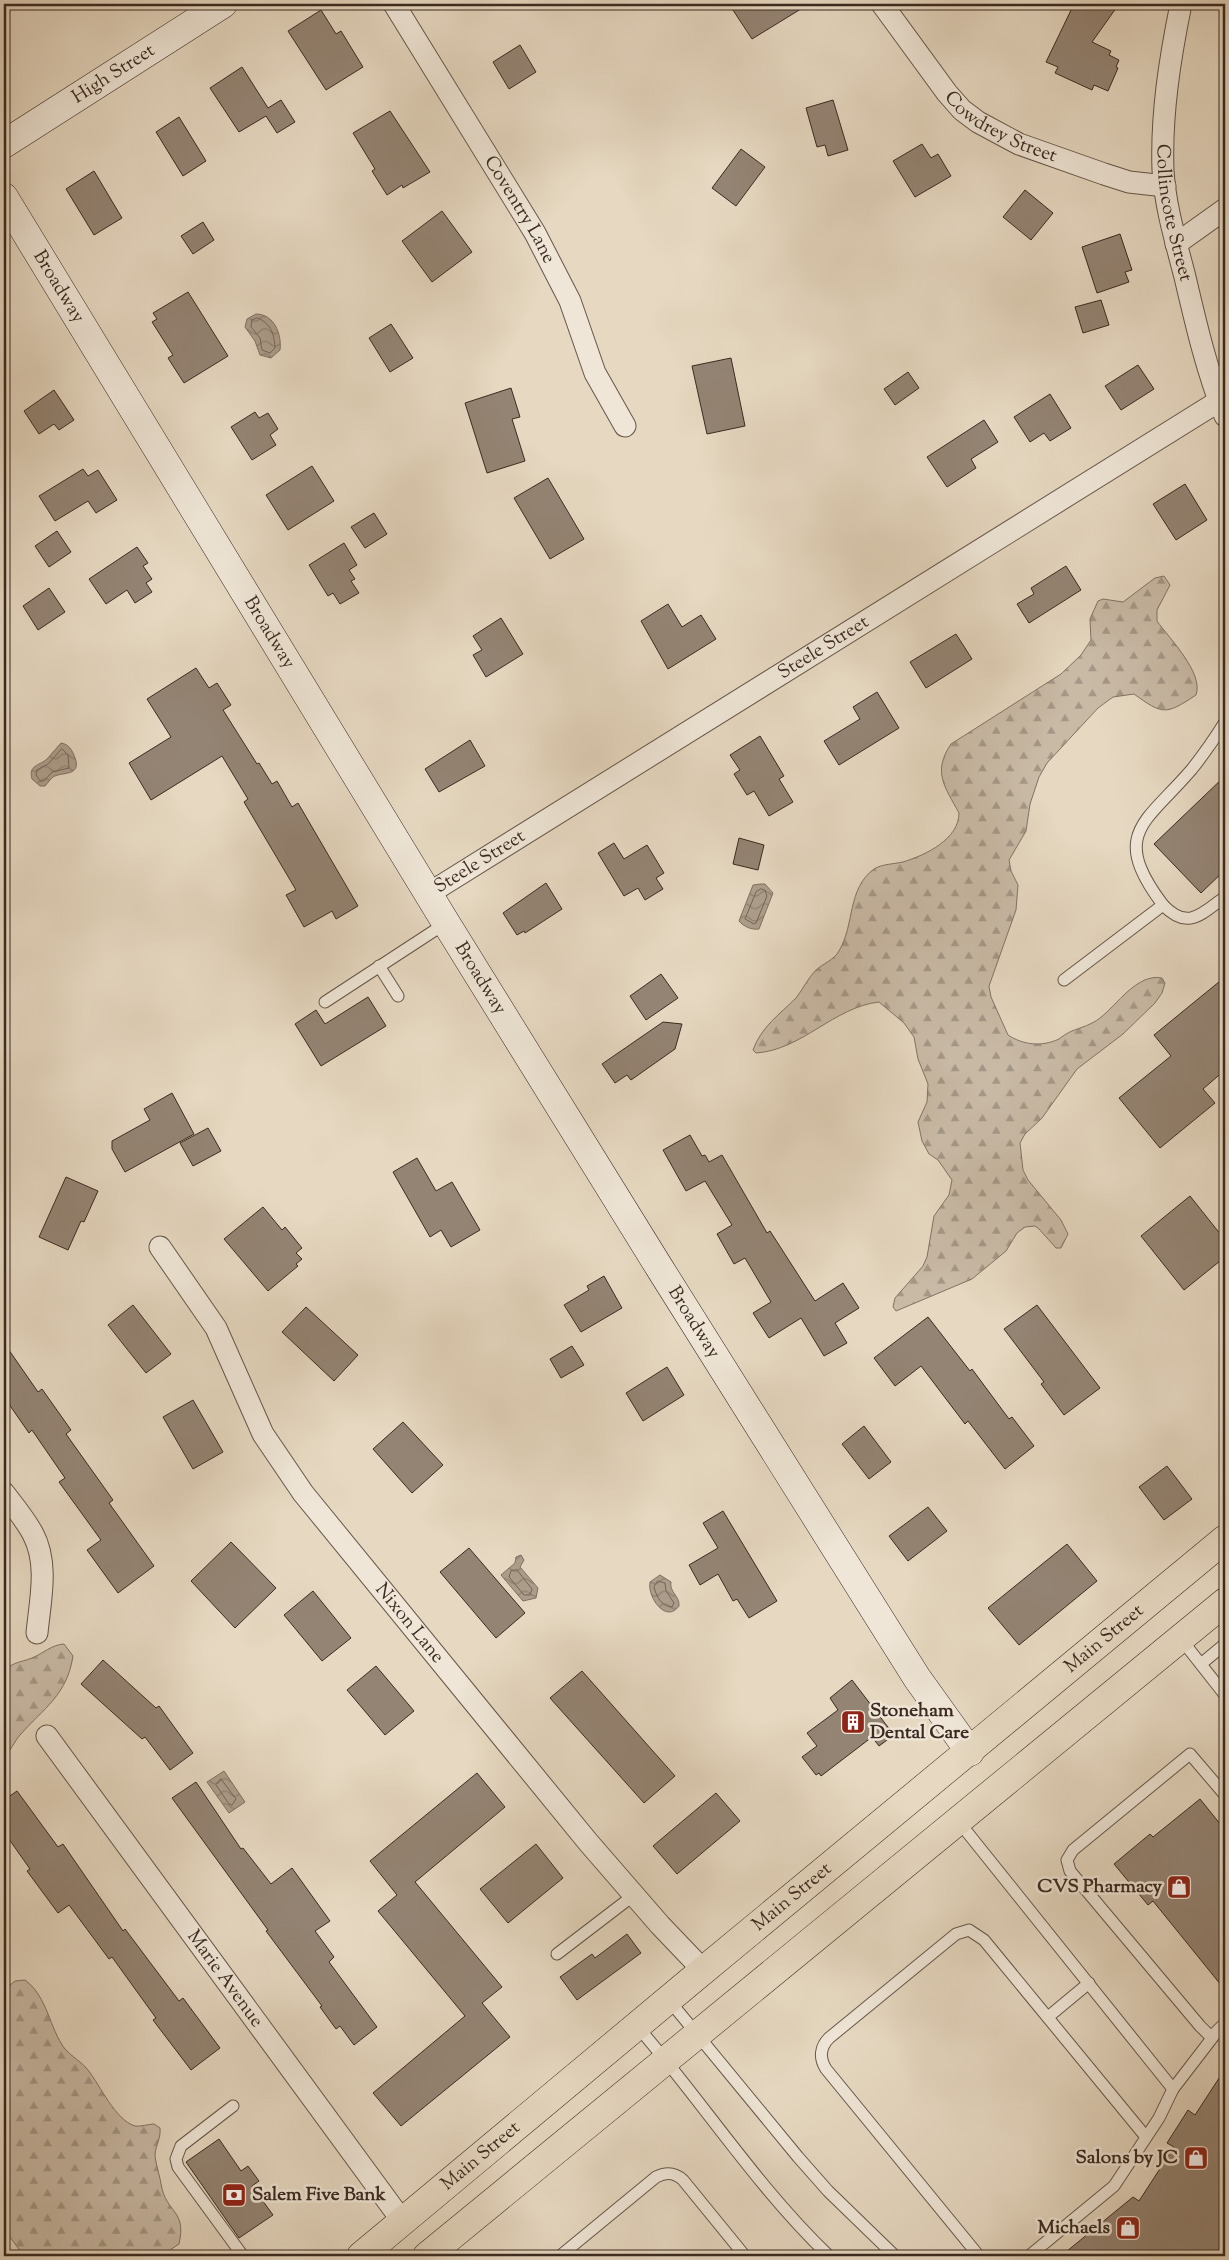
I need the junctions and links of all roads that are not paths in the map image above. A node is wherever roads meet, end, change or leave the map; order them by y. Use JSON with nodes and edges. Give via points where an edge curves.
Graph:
{"nodes":[{"id":1,"x":223,"y":4,"type":"edge"},
{"id":2,"x":394,"y":4,"type":"edge"},
{"id":3,"x":882,"y":4,"type":"edge"},
{"id":4,"x":1181,"y":4,"type":"edge"},
{"id":5,"x":4,"y":144,"type":"edge"},
{"id":6,"x":1164,"y":186,"type":"junction"},
{"id":7,"x":4,"y":197,"type":"edge"},
{"id":8,"x":1225,"y":209,"type":"edge"},
{"id":9,"x":1176,"y":244,"type":"junction"},
{"id":10,"x":1222,"y":408,"type":"edge"},
{"id":11,"x":625,"y":426,"type":"dead end"},
{"id":12,"x":1225,"y":722,"type":"edge"},
{"id":13,"x":428,"y":894,"type":"junction"},
{"id":14,"x":1225,"y":897,"type":"edge"},
{"id":15,"x":1163,"y":905,"type":"junction"},
{"id":16,"x":446,"y":923,"type":"junction"},
{"id":17,"x":380,"y":966,"type":"junction"},
{"id":18,"x":1064,"y":980,"type":"dead end"},
{"id":19,"x":398,"y":996,"type":"dead end"},
{"id":20,"x":325,"y":1002,"type":"dead end"},
{"id":21,"x":160,"y":1247,"type":"dead end"},
{"id":22,"x":4,"y":1493,"type":"edge"},
{"id":23,"x":1225,"y":1539,"type":"edge"},
{"id":24,"x":1225,"y":1602,"type":"edge"},
{"id":25,"x":37,"y":1633,"type":"dead end"},
{"id":26,"x":1181,"y":1639,"type":"junction"},
{"id":27,"x":1225,"y":1644,"type":"edge"},
{"id":28,"x":1201,"y":1664,"type":"junction"},
{"id":29,"x":1225,"y":1695,"type":"edge"},
{"id":30,"x":47,"y":1736,"type":"dead end"},
{"id":31,"x":970,"y":1752,"type":"junction"},
{"id":32,"x":1225,"y":1795,"type":"edge"},
{"id":33,"x":959,"y":1822,"type":"junction"},
{"id":34,"x":634,"y":1895,"type":"junction"},
{"id":35,"x":557,"y":1954,"type":"dead end"},
{"id":36,"x":703,"y":1970,"type":"junction"},
{"id":37,"x":1089,"y":1983,"type":"junction"},
{"id":38,"x":668,"y":2000,"type":"junction"},
{"id":39,"x":1048,"y":2017,"type":"junction"},
{"id":40,"x":1225,"y":2024,"type":"edge"},
{"id":41,"x":637,"y":2026,"type":"junction"},
{"id":42,"x":698,"y":2035,"type":"junction"},
{"id":43,"x":1211,"y":2037,"type":"junction"},
{"id":44,"x":667,"y":2061,"type":"junction"},
{"id":45,"x":1173,"y":2089,"type":"junction"},
{"id":46,"x":233,"y":2106,"type":"dead end"},
{"id":47,"x":1146,"y":2137,"type":"junction"},
{"id":48,"x":403,"y":2222,"type":"junction"},
{"id":49,"x":243,"y":2256,"type":"edge"},
{"id":50,"x":361,"y":2256,"type":"edge"},
{"id":51,"x":427,"y":2256,"type":"edge"},
{"id":52,"x":560,"y":2256,"type":"edge"},
{"id":53,"x":745,"y":2256,"type":"edge"},
{"id":54,"x":828,"y":2256,"type":"edge"},
{"id":55,"x":895,"y":2256,"type":"edge"},
{"id":56,"x":979,"y":2256,"type":"edge"},
{"id":57,"x":1029,"y":2256,"type":"edge"}],
"edges":[{"from":1,"to":5,"type":"main road","name":"High Street"},
{"from":2,"to":11,"type":"street","name":"Coventry Lane","via":[[536,233],[570,302],[594,373]]},
{"from":3,"to":6,"type":"street","name":"Cowdrey Street","via":[[947,93],[978,122],[1019,144],[1104,174],[1129,182]]},
{"from":4,"to":6,"type":"street","name":"Collincote Street","via":[[1165,111]]},
{"from":6,"to":9,"type":"street","name":"Collincote Street"},
{"from":7,"to":13,"type":"main road","name":"Broadway"},
{"from":8,"to":9,"type":"street"},
{"from":9,"to":10,"type":"street","name":"Collincote Street"},
{"from":10,"to":13,"type":"street","name":"Steele Street"},
{"from":12,"to":15,"type":"lane","via":[[1192,768],[1149,813],[1138,834],[1136,845],[1140,870]]},
{"from":13,"to":16,"type":"main road","name":"Broadway"},
{"from":14,"to":15,"type":"lane","via":[[1190,919],[1172,914]]},
{"from":15,"to":18,"type":"lane"},
{"from":16,"to":17,"type":"lane"},
{"from":16,"to":31,"type":"main road","name":"Broadway","via":[[917,1678]]},
{"from":17,"to":19,"type":"lane"},
{"from":17,"to":20,"type":"lane"},
{"from":21,"to":34,"type":"street","name":"Nixon Lane","via":[[216,1328],[263,1434],[303,1493]]},
{"from":22,"to":25,"type":"street","via":[[33,1534],[40,1553],[42,1580]]},
{"from":23,"to":31,"type":"main road","name":"Main Street"},
{"from":24,"to":26,"type":"main road"},
{"from":26,"to":28,"type":"lane"},
{"from":26,"to":33,"type":"main road"},
{"from":27,"to":28,"type":"lane"},
{"from":28,"to":29,"type":"lane"},
{"from":30,"to":48,"type":"street","name":"Marie Avenue"},
{"from":31,"to":36,"type":"main road","name":"Main Street"},
{"from":32,"to":43,"type":"lane","via":[[1190,1754],[1073,1850],[1067,1863],[1070,1871]]},
{"from":33,"to":37,"type":"lane"},
{"from":33,"to":42,"type":"main road"},
{"from":34,"to":35,"type":"lane"},
{"from":34,"to":36,"type":"street","name":"Nixon Lane"},
{"from":36,"to":38,"type":"main road","name":"Main Street"},
{"from":37,"to":39,"type":"lane"},
{"from":37,"to":45,"type":"lane"},
{"from":38,"to":41,"type":"main road","name":"Main Street"},
{"from":38,"to":42,"type":"lane"},
{"from":39,"to":47,"type":"lane"},
{"from":39,"to":56,"type":"lane","via":[[984,1940],[975,1932],[962,1931],[829,2038],[821,2051],[826,2070]]},
{"from":40,"to":43,"type":"lane"},
{"from":41,"to":44,"type":"lane"},
{"from":41,"to":48,"type":"main road","name":"Main Street"},
{"from":42,"to":44,"type":"main road"},
{"from":42,"to":55,"type":"lane","via":[[828,2191]]},
{"from":43,"to":45,"type":"lane"},
{"from":44,"to":51,"type":"main road"},
{"from":44,"to":54,"type":"lane","via":[[762,2183]]},
{"from":45,"to":47,"type":"lane"},
{"from":46,"to":49,"type":"lane","via":[[182,2146],[176,2159],[178,2167]]},
{"from":47,"to":57,"type":"lane","via":[[1114,2186]]},
{"from":48,"to":50,"type":"main road","name":"Main Street"},
{"from":52,"to":53,"type":"lane","via":[[656,2177],[669,2173],[683,2180]]}]}
